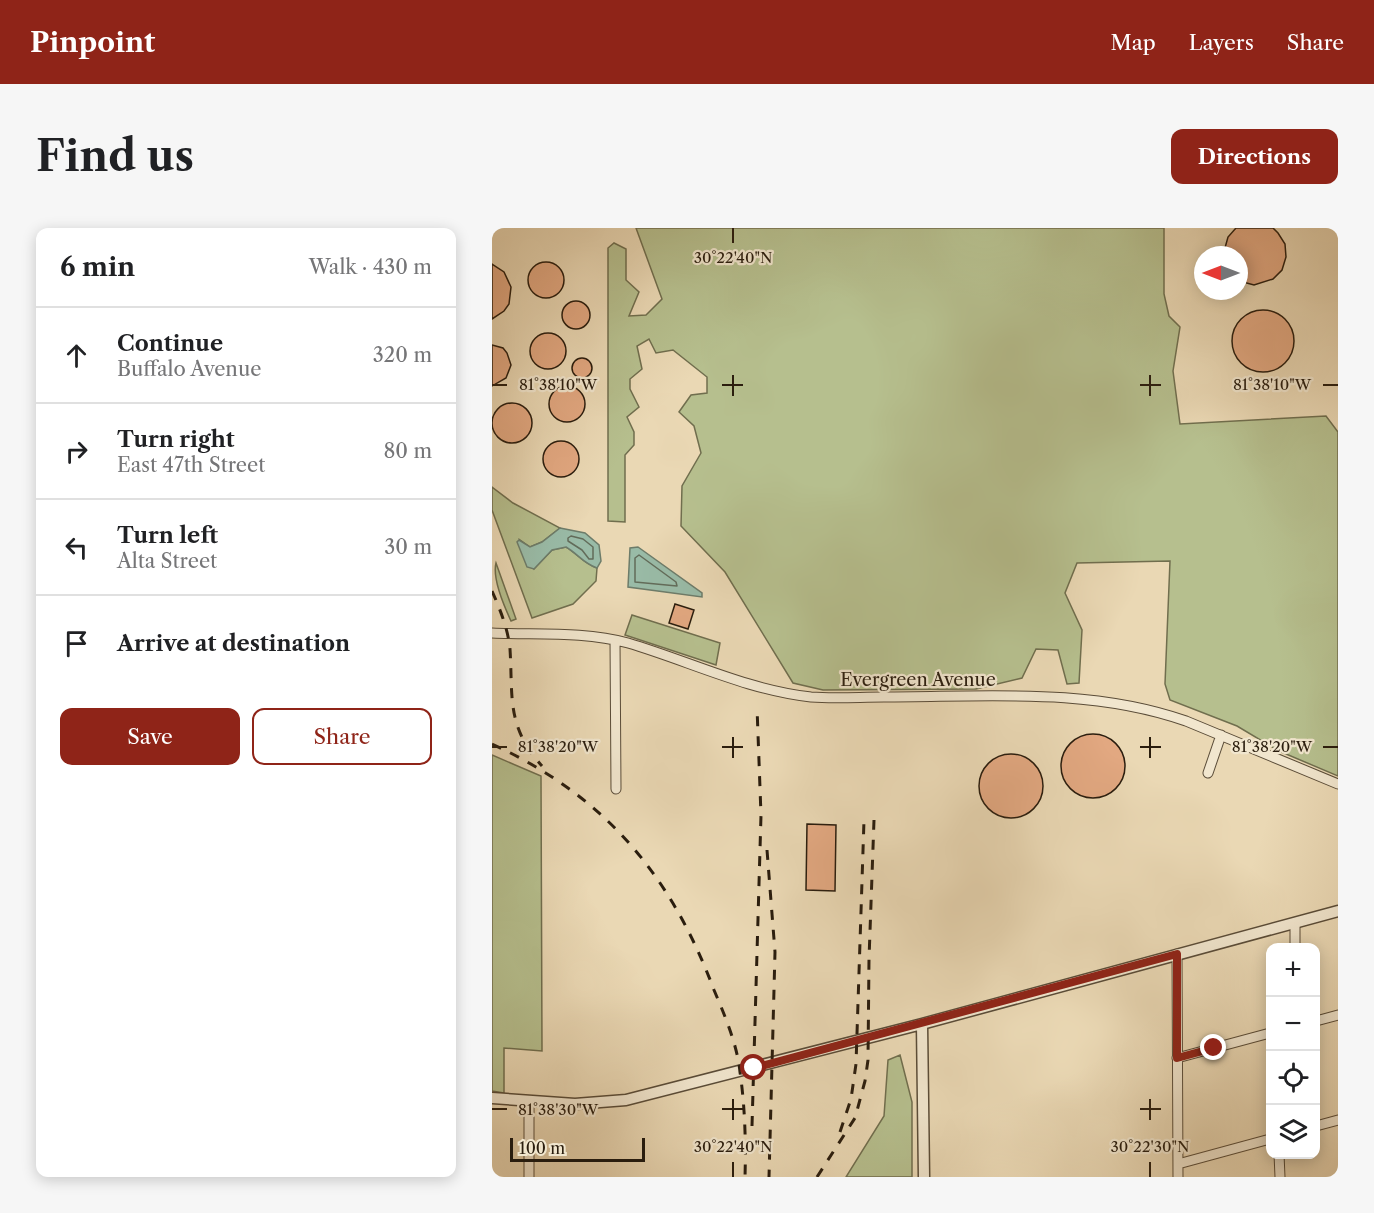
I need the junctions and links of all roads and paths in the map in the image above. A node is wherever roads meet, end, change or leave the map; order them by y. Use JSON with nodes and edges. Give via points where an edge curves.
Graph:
{"nodes":[{"id":1,"x":492,"y":633,"type":"edge"},
{"id":2,"x":615,"y":640,"type":"junction"},
{"id":3,"x":1221,"y":735,"type":"junction"},
{"id":4,"x":1208,"y":773,"type":"dead end"},
{"id":5,"x":1338,"y":784,"type":"edge"},
{"id":6,"x":616,"y":789,"type":"dead end"},
{"id":7,"x":1338,"y":911,"type":"edge"},
{"id":8,"x":1295,"y":922,"type":"junction"},
{"id":9,"x":1295,"y":943,"type":"edge"},
{"id":10,"x":1177,"y":954,"type":"junction"},
{"id":11,"x":1338,"y":1015,"type":"edge"},
{"id":12,"x":1320,"y":1020,"type":"edge"},
{"id":13,"x":922,"y":1024,"type":"junction"},
{"id":14,"x":1266,"y":1034,"type":"edge"},
{"id":15,"x":1177,"y":1058,"type":"junction"},
{"id":16,"x":492,"y":1098,"type":"edge"},
{"id":17,"x":529,"y":1102,"type":"junction"},
{"id":18,"x":1338,"y":1120,"type":"edge"},
{"id":19,"x":1320,"y":1125,"type":"edge"},
{"id":20,"x":1266,"y":1140,"type":"edge"},
{"id":21,"x":1280,"y":1159,"type":"edge"},
{"id":22,"x":1178,"y":1164,"type":"junction"},
{"id":23,"x":529,"y":1177,"type":"edge"},
{"id":24,"x":924,"y":1177,"type":"edge"},
{"id":25,"x":1178,"y":1177,"type":"edge"},
{"id":26,"x":1280,"y":1177,"type":"edge"}],
"edges":[{"from":1,"to":2,"type":"street","name":"Evergreen Avenue"},
{"from":2,"to":3,"type":"street","name":"Evergreen Avenue","via":[[787,694],[1097,699],[1163,713]]},
{"from":2,"to":6,"type":"street"},
{"from":3,"to":4,"type":"street"},
{"from":3,"to":5,"type":"street","name":"Evergreen Avenue"},
{"from":7,"to":8,"type":"street"},
{"from":8,"to":9,"type":"street"},
{"from":8,"to":10,"type":"street"},
{"from":10,"to":13,"type":"street"},
{"from":10,"to":15,"type":"street"},
{"from":11,"to":12,"type":"street"},
{"from":13,"to":17,"type":"street","via":[[626,1100]]},
{"from":13,"to":24,"type":"street"},
{"from":14,"to":15,"type":"street"},
{"from":15,"to":22,"type":"street"},
{"from":16,"to":17,"type":"street"},
{"from":17,"to":23,"type":"street"},
{"from":18,"to":19,"type":"street"},
{"from":20,"to":22,"type":"street"},
{"from":21,"to":26,"type":"street"},
{"from":22,"to":25,"type":"street"}]}
